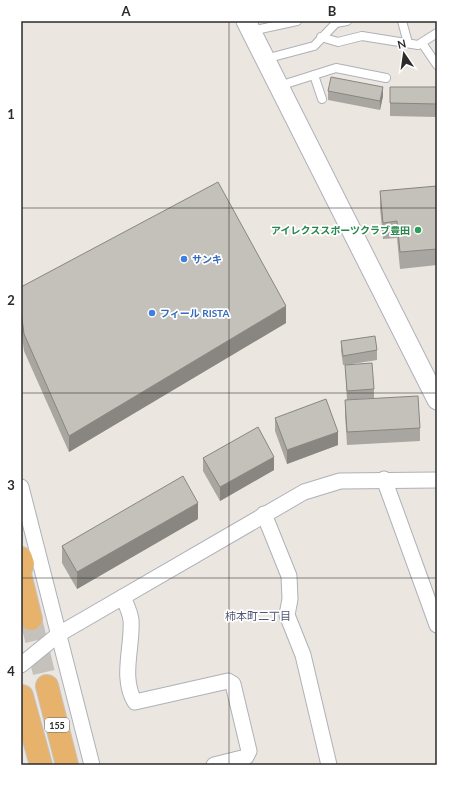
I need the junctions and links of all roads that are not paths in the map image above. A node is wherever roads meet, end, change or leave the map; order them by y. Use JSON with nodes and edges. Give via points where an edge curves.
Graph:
{"nodes":[{"id":1,"x":297,"y":21,"type":"edge"},
{"id":2,"x":402,"y":21,"type":"edge"},
{"id":3,"x":339,"y":22,"type":"edge"},
{"id":4,"x":249,"y":26,"type":"edge"},
{"id":5,"x":437,"y":33,"type":"edge"},
{"id":6,"x":321,"y":37,"type":"junction"},
{"id":7,"x":408,"y":43,"type":"junction"},
{"id":8,"x":422,"y":43,"type":"junction"},
{"id":9,"x":265,"y":59,"type":"junction"},
{"id":10,"x":437,"y":65,"type":"edge"},
{"id":11,"x":314,"y":75,"type":"junction"},
{"id":12,"x":386,"y":78,"type":"dead end"},
{"id":13,"x":279,"y":86,"type":"junction"},
{"id":14,"x":322,"y":98,"type":"dead end"},
{"id":15,"x":437,"y":400,"type":"edge"},
{"id":16,"x":384,"y":479,"type":"junction"},
{"id":17,"x":437,"y":480,"type":"edge"},
{"id":18,"x":21,"y":487,"type":"edge"},
{"id":19,"x":264,"y":514,"type":"junction"},
{"id":20,"x":21,"y":558,"type":"edge"},
{"id":21,"x":21,"y":569,"type":"edge"},
{"id":22,"x":21,"y":578,"type":"edge"},
{"id":23,"x":123,"y":597,"type":"junction"},
{"id":24,"x":31,"y":620,"type":"tunnel mouth"},
{"id":25,"x":437,"y":625,"type":"edge"},
{"id":26,"x":59,"y":634,"type":"junction"},
{"id":27,"x":21,"y":665,"type":"edge"},
{"id":28,"x":47,"y":686,"type":"tunnel mouth"},
{"id":29,"x":22,"y":696,"type":"dead end"},
{"id":30,"x":41,"y":765,"type":"edge"},
{"id":31,"x":67,"y":765,"type":"edge"},
{"id":32,"x":92,"y":765,"type":"edge"},
{"id":33,"x":214,"y":765,"type":"edge"},
{"id":34,"x":330,"y":765,"type":"edge"}],
"edges":[{"from":1,"to":4,"type":"lane"},
{"from":2,"to":7,"type":"lane"},
{"from":3,"to":6,"type":"lane"},
{"from":4,"to":9,"type":"street"},
{"from":5,"to":8,"type":"lane"},
{"from":6,"to":7,"type":"lane","via":[[338,42],[362,36]]},
{"from":6,"to":9,"type":"lane","via":[[314,46]]},
{"from":7,"to":8,"type":"lane"},
{"from":8,"to":10,"type":"lane"},
{"from":9,"to":13,"type":"street"},
{"from":11,"to":12,"type":"lane","via":[[336,68]]},
{"from":11,"to":13,"type":"lane"},
{"from":11,"to":14,"type":"lane"},
{"from":13,"to":15,"type":"street"},
{"from":16,"to":17,"type":"street"},
{"from":16,"to":19,"type":"street","via":[[340,481],[304,492]]},
{"from":16,"to":25,"type":"street"},
{"from":18,"to":26,"type":"street"},
{"from":19,"to":23,"type":"street"},
{"from":19,"to":34,"type":"street","via":[[289,576],[290,599],[286,615],[303,655]]},
{"from":20,"to":21,"type":"highway"},
{"from":22,"to":24,"type":"highway"},
{"from":23,"to":26,"type":"street"},
{"from":23,"to":33,"type":"street","via":[[131,620],[128,673],[130,695],[135,702],[228,681],[233,684],[249,751],[246,757]]},
{"from":26,"to":27,"type":"street"},
{"from":26,"to":32,"type":"street"},
{"from":28,"to":31,"type":"highway","number":"155"},
{"from":29,"to":30,"type":"highway","number":"155"}]}
